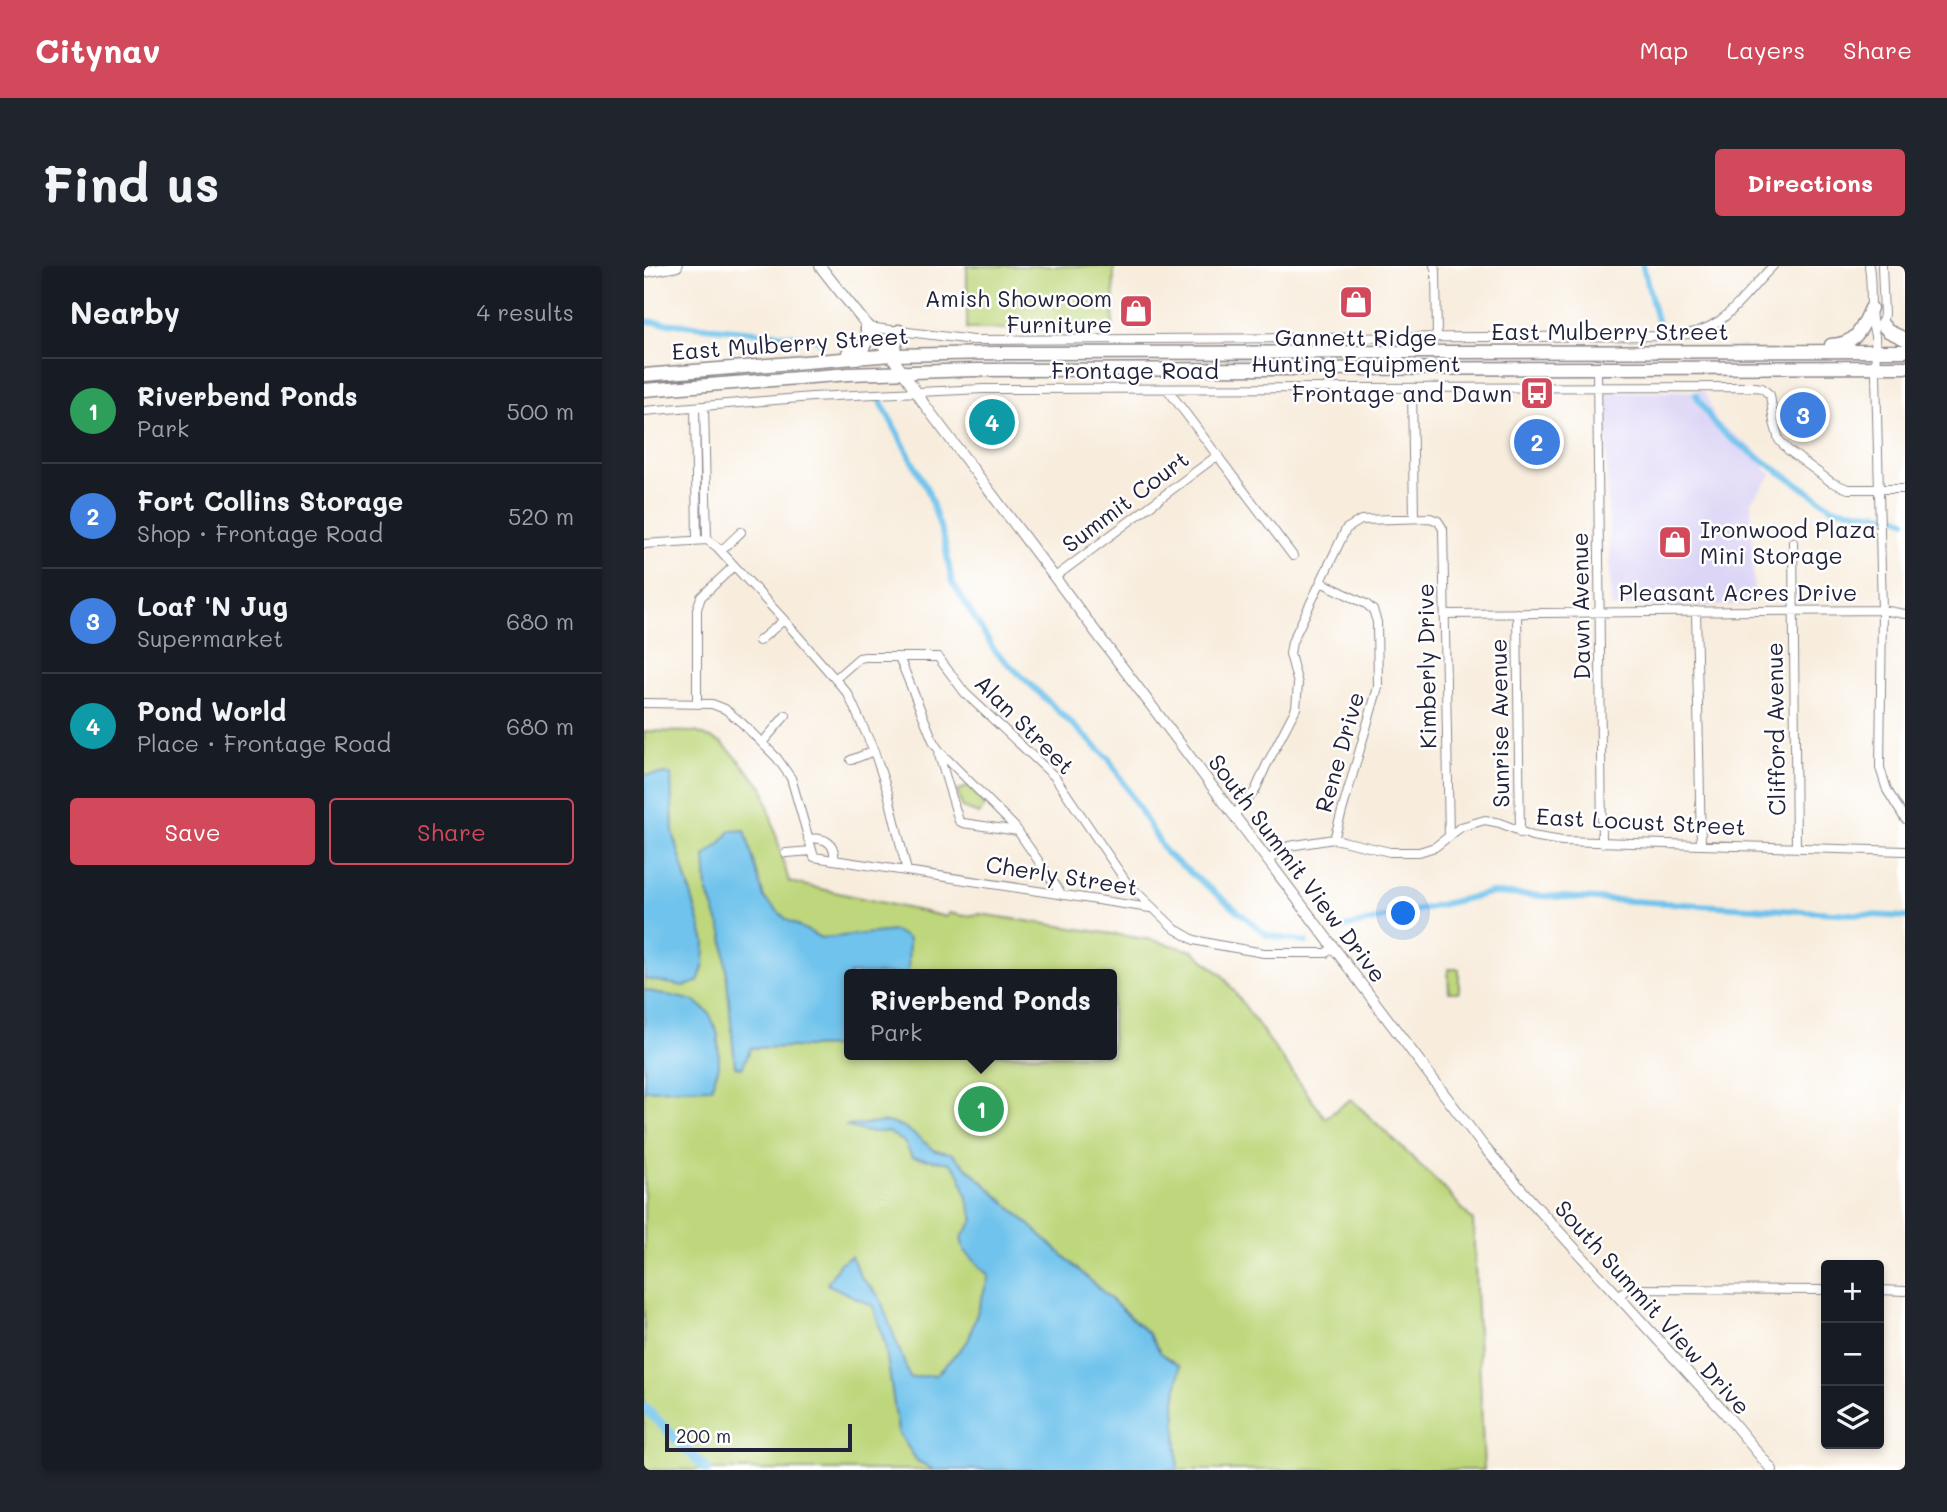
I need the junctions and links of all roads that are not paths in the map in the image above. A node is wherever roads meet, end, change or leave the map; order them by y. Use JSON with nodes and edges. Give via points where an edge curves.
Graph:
{"nodes":[{"id":1,"x":677,"y":266,"type":"edge"},
{"id":2,"x":820,"y":266,"type":"edge"},
{"id":3,"x":1434,"y":266,"type":"edge"},
{"id":4,"x":1773,"y":266,"type":"edge"},
{"id":5,"x":1869,"y":266,"type":"edge"},
{"id":6,"x":1882,"y":266,"type":"edge"},
{"id":7,"x":644,"y":272,"type":"edge"},
{"id":8,"x":1871,"y":308,"type":"junction"},
{"id":9,"x":867,"y":327,"type":"junction"},
{"id":10,"x":1879,"y":330,"type":"junction"},
{"id":11,"x":899,"y":331,"type":"junction"},
{"id":12,"x":1597,"y":337,"type":"junction"},
{"id":13,"x":1437,"y":338,"type":"junction"},
{"id":14,"x":1905,"y":339,"type":"edge"},
{"id":15,"x":1876,"y":351,"type":"junction"},
{"id":16,"x":1905,"y":351,"type":"edge"},
{"id":17,"x":1597,"y":352,"type":"junction"},
{"id":18,"x":1752,"y":352,"type":"junction"},
{"id":19,"x":892,"y":355,"type":"junction"},
{"id":20,"x":807,"y":361,"type":"junction"},
{"id":21,"x":1876,"y":367,"type":"junction"},
{"id":22,"x":1905,"y":367,"type":"edge"},
{"id":23,"x":1597,"y":369,"type":"junction"},
{"id":24,"x":902,"y":372,"type":"junction"},
{"id":25,"x":646,"y":374,"type":"edge"},
{"id":26,"x":1597,"y":387,"type":"junction"},
{"id":27,"x":1412,"y":389,"type":"junction"},
{"id":28,"x":644,"y":390,"type":"edge"},
{"id":29,"x":1168,"y":390,"type":"junction"},
{"id":30,"x":916,"y":391,"type":"junction"},
{"id":31,"x":699,"y":406,"type":"junction"},
{"id":32,"x":644,"y":411,"type":"edge"},
{"id":33,"x":1218,"y":455,"type":"junction"},
{"id":34,"x":1879,"y":489,"type":"junction"},
{"id":35,"x":1905,"y":489,"type":"edge"},
{"id":36,"x":1414,"y":518,"type":"junction"},
{"id":37,"x":741,"y":532,"type":"dead end"},
{"id":38,"x":702,"y":540,"type":"junction"},
{"id":39,"x":1793,"y":542,"type":"dead end"},
{"id":40,"x":644,"y":544,"type":"edge"},
{"id":41,"x":721,"y":551,"type":"junction"},
{"id":42,"x":1293,"y":556,"type":"dead end"},
{"id":43,"x":734,"y":566,"type":"junction"},
{"id":44,"x":1055,"y":577,"type":"junction"},
{"id":45,"x":1321,"y":582,"type":"junction"},
{"id":46,"x":1793,"y":610,"type":"junction"},
{"id":47,"x":1882,"y":610,"type":"junction"},
{"id":48,"x":1696,"y":611,"type":"junction"},
{"id":49,"x":1600,"y":612,"type":"junction"},
{"id":50,"x":1517,"y":613,"type":"junction"},
{"id":51,"x":1445,"y":614,"type":"junction"},
{"id":52,"x":1905,"y":614,"type":"edge"},
{"id":53,"x":784,"y":620,"type":"junction"},
{"id":54,"x":759,"y":641,"type":"dead end"},
{"id":55,"x":899,"y":657,"type":"junction"},
{"id":56,"x":835,"y":679,"type":"junction"},
{"id":57,"x":644,"y":703,"type":"edge"},
{"id":58,"x":696,"y":703,"type":"junction"},
{"id":59,"x":786,"y":715,"type":"dead end"},
{"id":60,"x":762,"y":743,"type":"junction"},
{"id":61,"x":934,"y":743,"type":"junction"},
{"id":62,"x":874,"y":751,"type":"junction"},
{"id":63,"x":851,"y":760,"type":"dead end"},
{"id":64,"x":1234,"y":815,"type":"junction"},
{"id":65,"x":1905,"y":819,"type":"edge"},
{"id":66,"x":1018,"y":831,"type":"junction"},
{"id":67,"x":1520,"y":832,"type":"junction"},
{"id":68,"x":1448,"y":837,"type":"junction"},
{"id":69,"x":1334,"y":838,"type":"junction"},
{"id":70,"x":808,"y":839,"type":"junction"},
{"id":71,"x":1602,"y":843,"type":"junction"},
{"id":72,"x":1701,"y":845,"type":"junction"},
{"id":73,"x":1796,"y":847,"type":"junction"},
{"id":74,"x":1905,"y":851,"type":"edge"},
{"id":75,"x":786,"y":853,"type":"dead end"},
{"id":76,"x":813,"y":854,"type":"junction"},
{"id":77,"x":834,"y":860,"type":"junction"},
{"id":78,"x":1268,"y":860,"type":"junction"},
{"id":79,"x":907,"y":871,"type":"junction"},
{"id":80,"x":1062,"y":895,"type":"junction"},
{"id":81,"x":1150,"y":908,"type":"junction"},
{"id":82,"x":1334,"y":947,"type":"junction"},
{"id":83,"x":1821,"y":1290,"type":"edge"},
{"id":84,"x":1884,"y":1290,"type":"edge"},
{"id":85,"x":1905,"y":1291,"type":"edge"},
{"id":86,"x":1619,"y":1296,"type":"junction"},
{"id":87,"x":1772,"y":1470,"type":"edge"}],
"edges":[{"from":1,"to":7,"type":"street"},
{"from":2,"to":9,"type":"street","name":"South Summit View Drive"},
{"from":3,"to":13,"type":"street"},
{"from":4,"to":12,"type":"street","via":[[1724,319],[1699,333]]},
{"from":5,"to":8,"type":"street"},
{"from":6,"to":10,"type":"street"},
{"from":8,"to":10,"type":"street","via":[[1871,323]]},
{"from":8,"to":18,"type":"highway","via":[[1849,342],[1779,345]]},
{"from":9,"to":11,"type":"street"},
{"from":9,"to":19,"type":"street","name":"South Summit View Drive"},
{"from":9,"to":20,"type":"highway","via":[[867,340],[860,350]]},
{"from":10,"to":14,"type":"highway"},
{"from":10,"to":15,"type":"street"},
{"from":11,"to":13,"type":"street","via":[[973,340]]},
{"from":11,"to":19,"type":"highway"},
{"from":12,"to":13,"type":"street"},
{"from":12,"to":17,"type":"street"},
{"from":15,"to":16,"type":"highway","name":"East Mulberry Street"},
{"from":15,"to":18,"type":"highway","name":"East Mulberry Street"},
{"from":15,"to":21,"type":"street"},
{"from":17,"to":18,"type":"highway","name":"East Mulberry Street"},
{"from":17,"to":19,"type":"highway","name":"East Mulberry Street"},
{"from":19,"to":20,"type":"highway","name":"East Mulberry Street"},
{"from":19,"to":24,"type":"street","name":"South Summit View Drive"},
{"from":20,"to":25,"type":"highway","name":"East Mulberry Street"},
{"from":21,"to":22,"type":"highway","name":"East Mulberry Street"},
{"from":21,"to":23,"type":"highway","name":"East Mulberry Street"},
{"from":21,"to":34,"type":"street"},
{"from":23,"to":24,"type":"highway","name":"East Mulberry Street"},
{"from":23,"to":26,"type":"street","name":"Dawn Avenue"},
{"from":24,"to":28,"type":"highway","name":"East Mulberry Street"},
{"from":24,"to":30,"type":"street","name":"South Summit View Drive"},
{"from":26,"to":27,"type":"street","name":"Frontage Road"},
{"from":26,"to":34,"type":"street","name":"Frontage Road","via":[[1762,388],[1772,400],[1777,436],[1788,450],[1841,487]]},
{"from":26,"to":49,"type":"street","name":"Dawn Avenue"},
{"from":27,"to":29,"type":"street","name":"Frontage Road"},
{"from":27,"to":36,"type":"street"},
{"from":29,"to":30,"type":"street","name":"Frontage Road"},
{"from":29,"to":33,"type":"street"},
{"from":30,"to":31,"type":"street","name":"Frontage Road"},
{"from":30,"to":44,"type":"street","name":"South Summit View Drive"},
{"from":31,"to":32,"type":"street","name":"Frontage Road"},
{"from":31,"to":38,"type":"street"},
{"from":33,"to":42,"type":"street"},
{"from":33,"to":44,"type":"street","name":"Summit Court"},
{"from":34,"to":35,"type":"street","name":"Frontage Road"},
{"from":34,"to":47,"type":"street"},
{"from":36,"to":45,"type":"street","via":[[1361,520],[1350,525]]},
{"from":36,"to":51,"type":"street","name":"Kimberly Drive","via":[[1435,519],[1443,529]]},
{"from":37,"to":41,"type":"street"},
{"from":38,"to":40,"type":"street"},
{"from":38,"to":41,"type":"street"},
{"from":39,"to":46,"type":"street","name":"Clifford Avenue"},
{"from":41,"to":43,"type":"street"},
{"from":43,"to":53,"type":"street"},
{"from":43,"to":58,"type":"street","via":[[701,597],[697,609]]},
{"from":44,"to":64,"type":"street","name":"South Summit View Drive"},
{"from":45,"to":64,"type":"street","via":[[1290,649],[1298,684],[1296,708],[1255,791]]},
{"from":45,"to":69,"type":"street","name":"Rene Drive","via":[[1368,606],[1377,622],[1378,687]]},
{"from":46,"to":47,"type":"street","name":"Pleasant Acres Drive"},
{"from":46,"to":48,"type":"street","name":"Pleasant Acres Drive"},
{"from":46,"to":73,"type":"street","name":"Clifford Avenue"},
{"from":47,"to":52,"type":"street","name":"Pleasant Acres Drive"},
{"from":47,"to":65,"type":"street","via":[[1880,768]]},
{"from":48,"to":49,"type":"street","name":"Pleasant Acres Drive"},
{"from":48,"to":72,"type":"street"},
{"from":49,"to":50,"type":"street","name":"Pleasant Acres Drive"},
{"from":49,"to":71,"type":"street","name":"Dawn Avenue"},
{"from":50,"to":51,"type":"street","name":"Pleasant Acres Drive"},
{"from":50,"to":67,"type":"street","name":"Sunrise Avenue"},
{"from":51,"to":68,"type":"street","name":"Kimberly Drive"},
{"from":53,"to":54,"type":"street"},
{"from":53,"to":56,"type":"street"},
{"from":55,"to":56,"type":"street","name":"Alan Street","via":[[859,658]]},
{"from":55,"to":61,"type":"street"},
{"from":55,"to":81,"type":"street","name":"Alan Street","via":[[938,657],[965,693],[1055,777],[1127,883]]},
{"from":56,"to":62,"type":"street","via":[[848,694]]},
{"from":57,"to":58,"type":"street"},
{"from":58,"to":60,"type":"street","via":[[725,709]]},
{"from":59,"to":60,"type":"street"},
{"from":60,"to":70,"type":"street","via":[[791,778]]},
{"from":61,"to":66,"type":"street"},
{"from":61,"to":66,"type":"street","via":[[959,821]]},
{"from":62,"to":63,"type":"street"},
{"from":62,"to":79,"type":"street"},
{"from":64,"to":78,"type":"street","name":"South Summit View Drive"},
{"from":66,"to":80,"type":"street"},
{"from":67,"to":68,"type":"street","name":"East Locust Street","via":[[1485,820]]},
{"from":67,"to":71,"type":"street","name":"East Locust Street"},
{"from":68,"to":69,"type":"street","name":"East Locust Street","via":[[1426,850],[1402,854]]},
{"from":69,"to":78,"type":"street","name":"East Locust Street","via":[[1289,846]]},
{"from":70,"to":76,"type":"street"},
{"from":70,"to":77,"type":"street","via":[[830,844]]},
{"from":71,"to":72,"type":"street","name":"East Locust Street"},
{"from":72,"to":73,"type":"street","name":"East Locust Street"},
{"from":73,"to":74,"type":"street","name":"East Locust Street"},
{"from":75,"to":76,"type":"street","name":"Cherly Street"},
{"from":76,"to":77,"type":"street","name":"Cherly Street"},
{"from":77,"to":79,"type":"street","name":"Cherly Street"},
{"from":78,"to":82,"type":"street","name":"South Summit View Drive"},
{"from":79,"to":80,"type":"street","name":"Cherly Street"},
{"from":80,"to":81,"type":"street","name":"Cherly Street"},
{"from":81,"to":82,"type":"street","name":"Cherly Street","via":[[1194,940],[1218,946],[1275,953],[1326,953]]},
{"from":82,"to":86,"type":"street","name":"South Summit View Drive","via":[[1484,1147]]},
{"from":83,"to":86,"type":"street","via":[[1627,1289]]},
{"from":84,"to":85,"type":"street"},
{"from":86,"to":87,"type":"street","name":"South Summit View Drive"}]}
